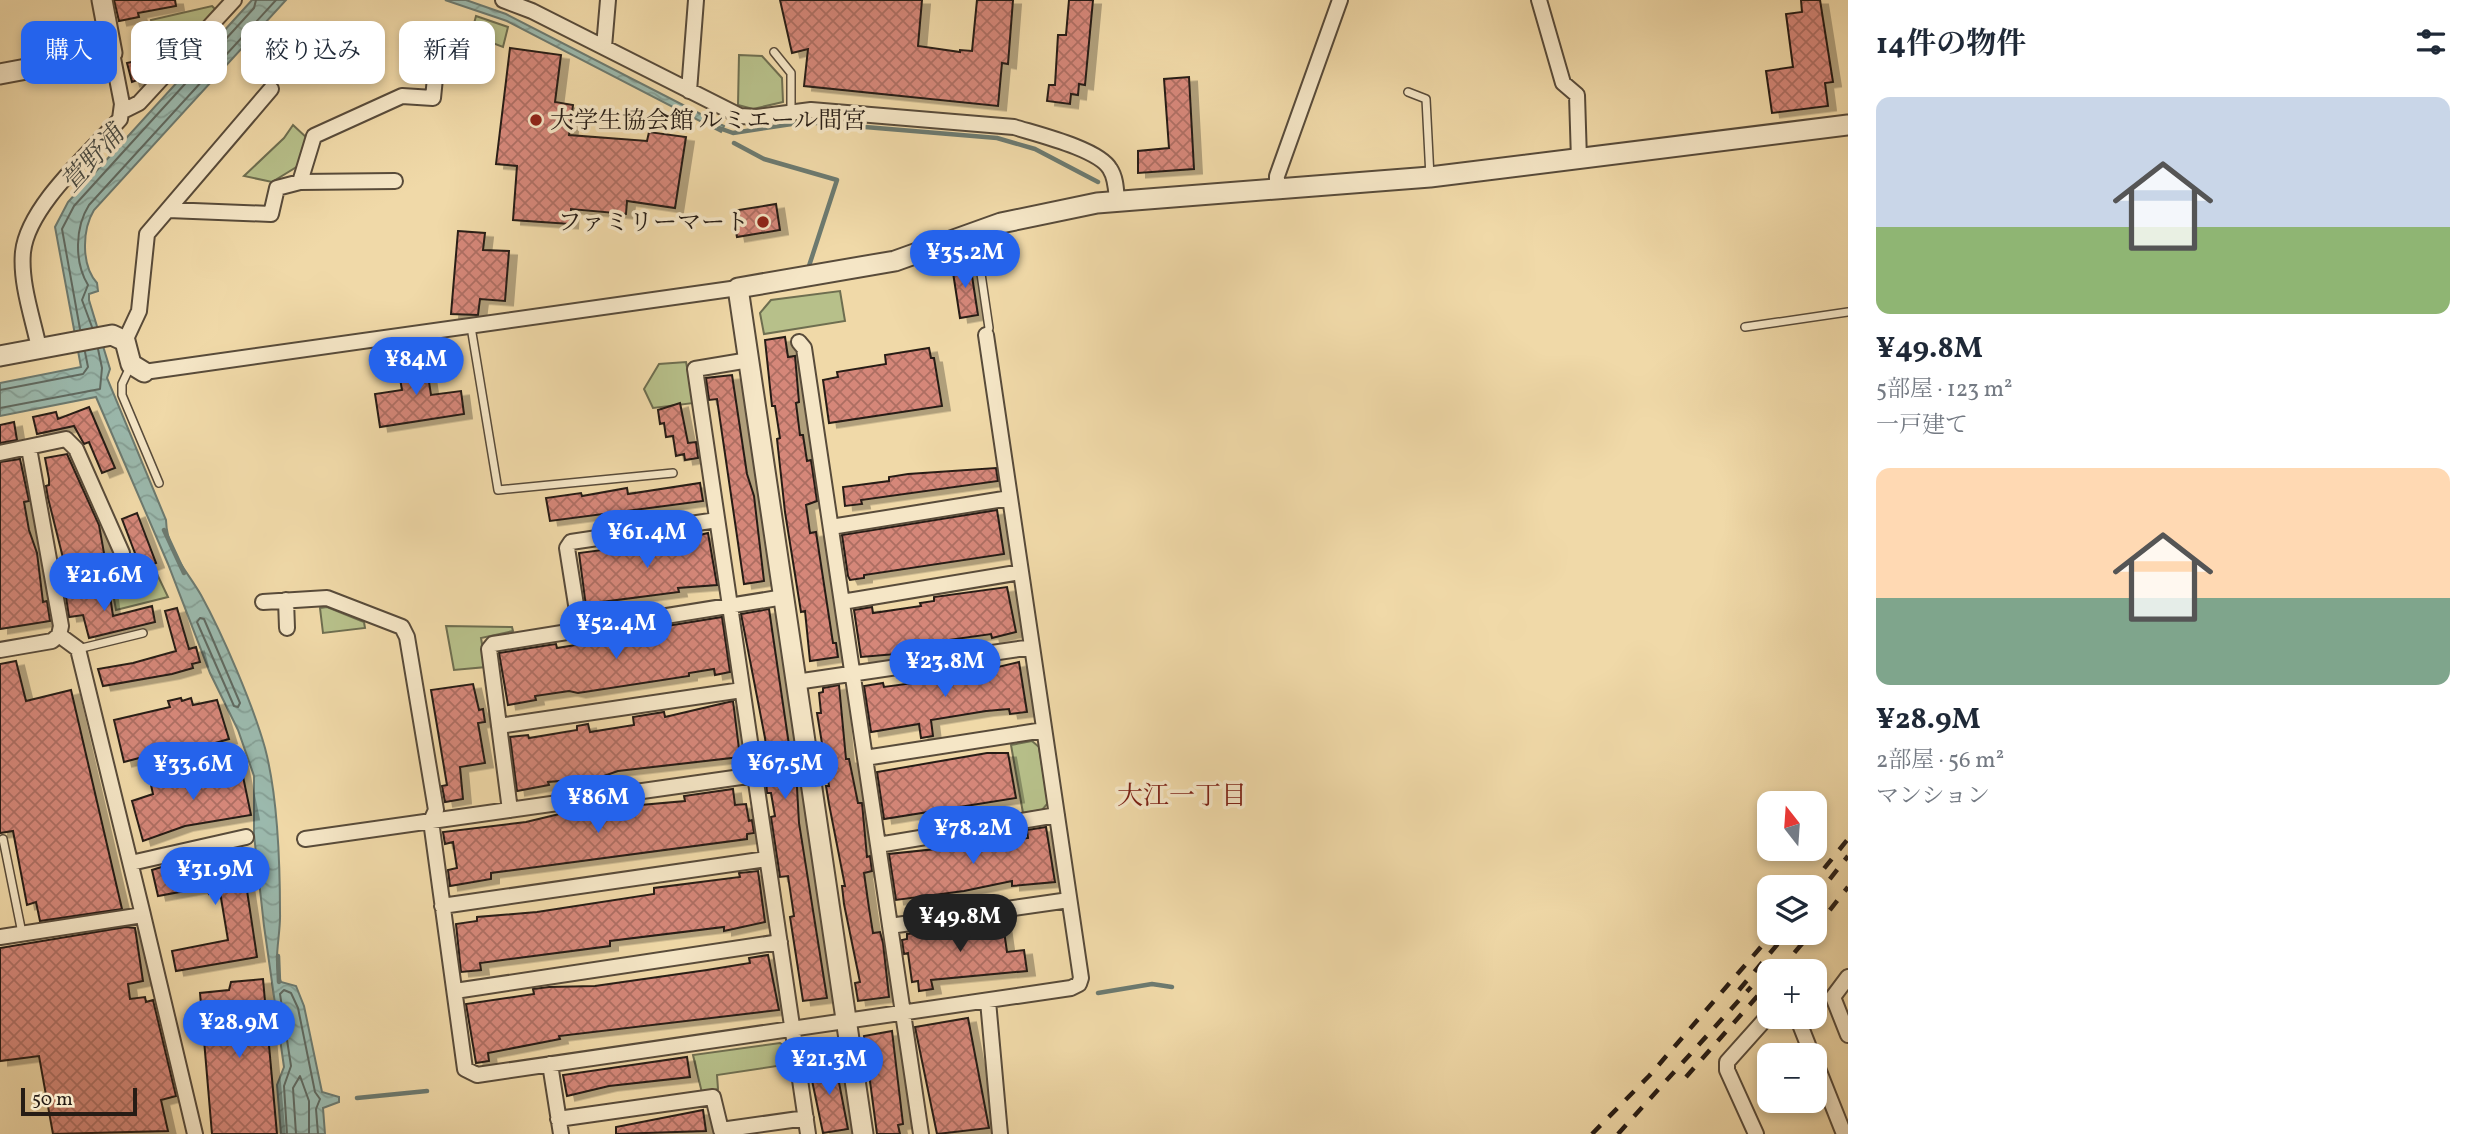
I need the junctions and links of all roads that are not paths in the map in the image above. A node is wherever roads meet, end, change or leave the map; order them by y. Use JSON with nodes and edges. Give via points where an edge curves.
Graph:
{"nodes":[{"id":1,"x":102,"y":0,"type":"edge"},
{"id":2,"x":233,"y":0,"type":"edge"},
{"id":3,"x":503,"y":0,"type":"edge"},
{"id":4,"x":608,"y":0,"type":"edge"},
{"id":5,"x":696,"y":0,"type":"edge"},
{"id":6,"x":1340,"y":0,"type":"edge"},
{"id":7,"x":1539,"y":0,"type":"edge"},
{"id":8,"x":518,"y":3,"type":"edge"},
{"id":9,"x":106,"y":21,"type":"edge"},
{"id":10,"x":604,"y":47,"type":"junction"},
{"id":11,"x":774,"y":52,"type":"dead end"},
{"id":12,"x":21,"y":71,"type":"edge"},
{"id":13,"x":0,"y":75,"type":"edge"},
{"id":14,"x":117,"y":82,"type":"edge"},
{"id":15,"x":434,"y":84,"type":"edge"},
{"id":16,"x":271,"y":89,"type":"dead end"},
{"id":17,"x":689,"y":91,"type":"junction"},
{"id":18,"x":1408,"y":92,"type":"dead end"},
{"id":19,"x":122,"y":111,"type":"junction"},
{"id":20,"x":791,"y":112,"type":"junction"},
{"id":21,"x":1848,"y":125,"type":"edge"},
{"id":22,"x":1579,"y":160,"type":"junction"},
{"id":23,"x":1430,"y":177,"type":"junction"},
{"id":24,"x":395,"y":181,"type":"dead end"},
{"id":25,"x":300,"y":182,"type":"junction"},
{"id":26,"x":1278,"y":190,"type":"junction"},
{"id":27,"x":1117,"y":201,"type":"junction"},
{"id":28,"x":168,"y":210,"type":"junction"},
{"id":29,"x":975,"y":232,"type":"junction"},
{"id":30,"x":738,"y":288,"type":"junction"},
{"id":31,"x":1848,"y":312,"type":"edge"},
{"id":32,"x":471,"y":327,"type":"junction"},
{"id":33,"x":1745,"y":327,"type":"dead end"},
{"id":34,"x":986,"y":335,"type":"joint"},
{"id":35,"x":125,"y":341,"type":"junction"},
{"id":36,"x":799,"y":342,"type":"dead end"},
{"id":37,"x":39,"y":348,"type":"junction"},
{"id":38,"x":0,"y":356,"type":"edge"},
{"id":39,"x":749,"y":360,"type":"junction"},
{"id":40,"x":138,"y":368,"type":"junction"},
{"id":41,"x":29,"y":448,"type":"junction"},
{"id":42,"x":0,"y":453,"type":"edge"},
{"id":43,"x":673,"y":473,"type":"dead end"},
{"id":44,"x":159,"y":483,"type":"dead end"},
{"id":45,"x":1010,"y":498,"type":"junction"},
{"id":46,"x":717,"y":520,"type":"junction"},
{"id":47,"x":831,"y":527,"type":"junction"},
{"id":48,"x":1021,"y":572,"type":"junction"},
{"id":49,"x":52,"y":580,"type":"junction"},
{"id":50,"x":784,"y":597,"type":"junction"},
{"id":51,"x":286,"y":600,"type":"junction"},
{"id":52,"x":263,"y":602,"type":"dead end"},
{"id":53,"x":842,"y":602,"type":"junction"},
{"id":54,"x":730,"y":605,"type":"junction"},
{"id":55,"x":287,"y":628,"type":"dead end"},
{"id":56,"x":580,"y":630,"type":"junction"},
{"id":57,"x":143,"y":633,"type":"dead end"},
{"id":58,"x":60,"y":635,"type":"junction"},
{"id":59,"x":1032,"y":647,"type":"junction"},
{"id":60,"x":78,"y":649,"type":"junction"},
{"id":61,"x":0,"y":650,"type":"edge"},
{"id":62,"x":853,"y":675,"type":"junction"},
{"id":63,"x":796,"y":682,"type":"junction"},
{"id":64,"x":742,"y":690,"type":"junction"},
{"id":65,"x":499,"y":726,"type":"junction"},
{"id":66,"x":1044,"y":730,"type":"junction"},
{"id":67,"x":865,"y":758,"type":"junction"},
{"id":68,"x":755,"y":775,"type":"junction"},
{"id":69,"x":510,"y":810,"type":"junction"},
{"id":70,"x":1057,"y":815,"type":"junction"},
{"id":71,"x":431,"y":821,"type":"junction"},
{"id":72,"x":246,"y":837,"type":"dead end"},
{"id":73,"x":5,"y":839,"type":"edge"},
{"id":74,"x":305,"y":839,"type":"dead end"},
{"id":75,"x":878,"y":845,"type":"junction"},
{"id":76,"x":767,"y":859,"type":"junction"},
{"id":77,"x":131,"y":863,"type":"junction"},
{"id":78,"x":1069,"y":900,"type":"junction"},
{"id":79,"x":442,"y":906,"type":"junction"},
{"id":80,"x":143,"y":915,"type":"junction"},
{"id":81,"x":890,"y":926,"type":"junction"},
{"id":82,"x":22,"y":933,"type":"junction"},
{"id":83,"x":0,"y":937,"type":"edge"},
{"id":84,"x":780,"y":942,"type":"junction"},
{"id":85,"x":1848,"y":977,"type":"edge"},
{"id":86,"x":455,"y":991,"type":"junction"},
{"id":87,"x":988,"y":1001,"type":"junction"},
{"id":88,"x":904,"y":1014,"type":"junction"},
{"id":89,"x":847,"y":1022,"type":"junction"},
{"id":90,"x":1757,"y":1028,"type":"edge"},
{"id":91,"x":793,"y":1030,"type":"junction"},
{"id":92,"x":1848,"y":1035,"type":"edge"},
{"id":93,"x":550,"y":1064,"type":"junction"},
{"id":94,"x":1827,"y":1091,"type":"edge"},
{"id":95,"x":806,"y":1118,"type":"junction"},
{"id":96,"x":559,"y":1126,"type":"edge"},
{"id":97,"x":195,"y":1134,"type":"edge"},
{"id":98,"x":808,"y":1134,"type":"edge"},
{"id":99,"x":863,"y":1134,"type":"edge"},
{"id":100,"x":921,"y":1134,"type":"edge"},
{"id":101,"x":1000,"y":1134,"type":"edge"},
{"id":102,"x":1756,"y":1134,"type":"edge"},
{"id":103,"x":1844,"y":1134,"type":"edge"}],
"edges":[{"from":1,"to":9,"type":"street"},
{"from":2,"to":19,"type":"street","via":[[139,103]]},
{"from":3,"to":8,"type":"street"},
{"from":4,"to":10,"type":"street"},
{"from":5,"to":17,"type":"street"},
{"from":6,"to":26,"type":"street","via":[[1277,176]]},
{"from":7,"to":22,"type":"street","via":[[1563,83],[1577,95]]},
{"from":8,"to":10,"type":"street"},
{"from":10,"to":17,"type":"street"},
{"from":11,"to":20,"type":"lane","via":[[791,73]]},
{"from":12,"to":13,"type":"street"},
{"from":14,"to":19,"type":"street"},
{"from":15,"to":25,"type":"street","via":[[433,97],[401,96],[314,136]]},
{"from":16,"to":28,"type":"street"},
{"from":17,"to":20,"type":"street","via":[[740,116]]},
{"from":18,"to":23,"type":"lane","via":[[1426,99]]},
{"from":19,"to":37,"type":"street","via":[[120,119],[30,223],[23,255]]},
{"from":20,"to":27,"type":"street","via":[[1014,127],[1096,156],[1109,165]]},
{"from":21,"to":22,"type":"street"},
{"from":22,"to":23,"type":"street"},
{"from":23,"to":26,"type":"street"},
{"from":24,"to":25,"type":"street"},
{"from":25,"to":28,"type":"street","via":[[277,188],[271,214]]},
{"from":26,"to":27,"type":"street"},
{"from":27,"to":29,"type":"street","via":[[1037,214]]},
{"from":28,"to":35,"type":"street","via":[[147,234],[139,311]]},
{"from":29,"to":30,"type":"street","via":[[895,261]]},
{"from":29,"to":34,"type":"lane","via":[[989,328]]},
{"from":30,"to":32,"type":"street"},
{"from":30,"to":39,"type":"street"},
{"from":31,"to":33,"type":"lane"},
{"from":32,"to":40,"type":"street"},
{"from":32,"to":43,"type":"lane","via":[[498,490]]},
{"from":34,"to":45,"type":"street"},
{"from":35,"to":37,"type":"street","via":[[119,336],[103,336]]},
{"from":35,"to":40,"type":"street"},
{"from":36,"to":47,"type":"street","via":[[804,348]]},
{"from":37,"to":38,"type":"street"},
{"from":39,"to":46,"type":"street","via":[[695,369]]},
{"from":39,"to":50,"type":"street"},
{"from":40,"to":44,"type":"lane","via":[[122,384],[122,395]]},
{"from":41,"to":42,"type":"street"},
{"from":41,"to":49,"type":"street"},
{"from":41,"to":49,"type":"street","via":[[66,439],[76,449],[122,553],[123,563],[113,570]]},
{"from":45,"to":47,"type":"street"},
{"from":45,"to":48,"type":"street"},
{"from":46,"to":54,"type":"street"},
{"from":46,"to":56,"type":"street","via":[[571,542],[567,548]]},
{"from":47,"to":53,"type":"street"},
{"from":48,"to":53,"type":"street"},
{"from":48,"to":59,"type":"street"},
{"from":49,"to":58,"type":"street"},
{"from":50,"to":54,"type":"street"},
{"from":50,"to":63,"type":"street"},
{"from":51,"to":52,"type":"street"},
{"from":51,"to":55,"type":"street"},
{"from":51,"to":71,"type":"street","via":[[327,598],[402,627],[436,810]]},
{"from":53,"to":62,"type":"street"},
{"from":54,"to":56,"type":"street"},
{"from":54,"to":64,"type":"street"},
{"from":56,"to":65,"type":"street","via":[[493,644],[489,649]]},
{"from":57,"to":60,"type":"lane"},
{"from":58,"to":60,"type":"street"},
{"from":58,"to":61,"type":"street","via":[[52,641]]},
{"from":59,"to":62,"type":"street"},
{"from":59,"to":66,"type":"street"},
{"from":60,"to":77,"type":"street"},
{"from":62,"to":63,"type":"street"},
{"from":62,"to":67,"type":"street"},
{"from":63,"to":89,"type":"street"},
{"from":64,"to":65,"type":"street"},
{"from":64,"to":68,"type":"street"},
{"from":65,"to":69,"type":"street"},
{"from":66,"to":67,"type":"street"},
{"from":66,"to":70,"type":"street"},
{"from":67,"to":75,"type":"street"},
{"from":68,"to":69,"type":"street"},
{"from":68,"to":76,"type":"street"},
{"from":69,"to":71,"type":"street"},
{"from":70,"to":75,"type":"street"},
{"from":70,"to":78,"type":"street"},
{"from":71,"to":74,"type":"street"},
{"from":71,"to":79,"type":"street"},
{"from":72,"to":77,"type":"street"},
{"from":73,"to":82,"type":"lane"},
{"from":75,"to":81,"type":"street"},
{"from":76,"to":79,"type":"street"},
{"from":76,"to":84,"type":"street"},
{"from":77,"to":80,"type":"street"},
{"from":78,"to":81,"type":"street"},
{"from":78,"to":87,"type":"street","via":[[1079,984]]},
{"from":79,"to":86,"type":"street"},
{"from":80,"to":82,"type":"street"},
{"from":80,"to":97,"type":"street"},
{"from":81,"to":88,"type":"street"},
{"from":82,"to":83,"type":"street"},
{"from":84,"to":86,"type":"street"},
{"from":84,"to":91,"type":"street"},
{"from":85,"to":92,"type":"street","via":[[1833,997]]},
{"from":86,"to":93,"type":"street","via":[[466,1069],[477,1075]]},
{"from":87,"to":88,"type":"street"},
{"from":87,"to":101,"type":"street"},
{"from":88,"to":89,"type":"street"},
{"from":88,"to":100,"type":"street"},
{"from":89,"to":91,"type":"street"},
{"from":89,"to":99,"type":"street"},
{"from":90,"to":102,"type":"street","via":[[1727,1062]]},
{"from":91,"to":93,"type":"street"},
{"from":91,"to":95,"type":"street"},
{"from":93,"to":96,"type":"street"},
{"from":94,"to":103,"type":"street"},
{"from":95,"to":96,"type":"street","via":[[721,1130],[713,1097]]},
{"from":95,"to":98,"type":"street"}]}
